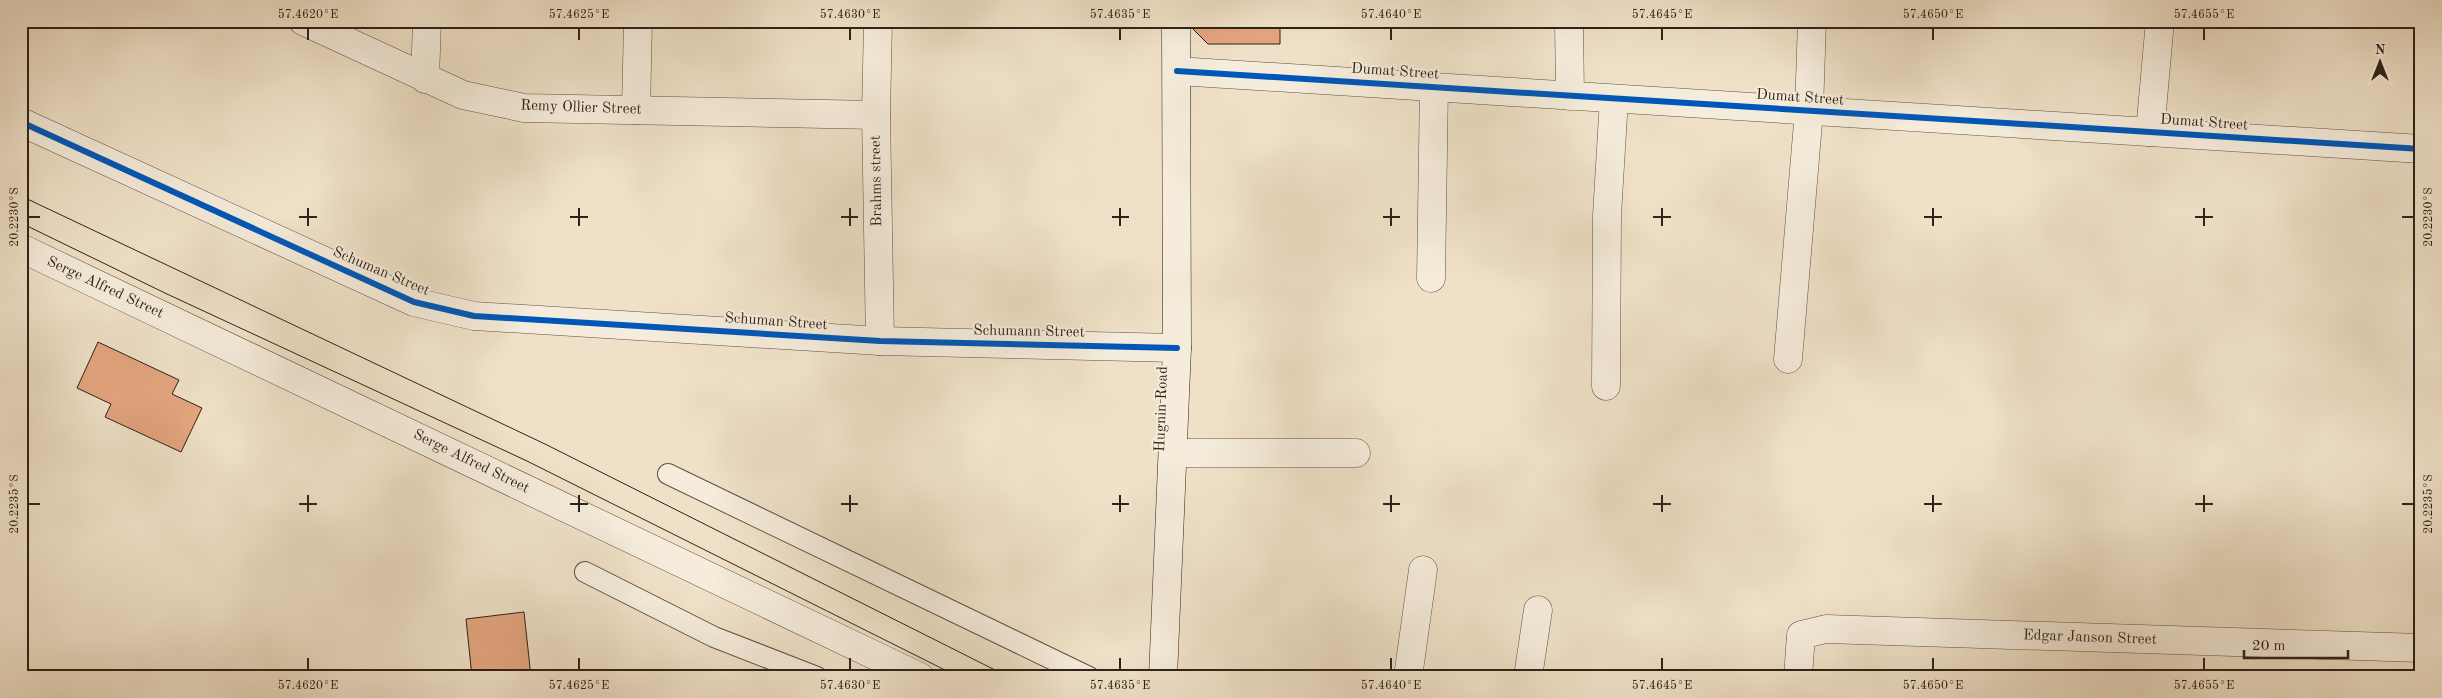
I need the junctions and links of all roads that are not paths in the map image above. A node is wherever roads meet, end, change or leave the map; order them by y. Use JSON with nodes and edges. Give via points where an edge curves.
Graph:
{"nodes":[{"id":1,"x":303,"y":21,"type":"edge"},
{"id":2,"x":427,"y":21,"type":"edge"},
{"id":3,"x":638,"y":21,"type":"edge"},
{"id":4,"x":878,"y":21,"type":"edge"},
{"id":5,"x":1176,"y":21,"type":"edge"},
{"id":6,"x":1569,"y":21,"type":"edge"},
{"id":7,"x":1812,"y":21,"type":"edge"},
{"id":8,"x":2160,"y":21,"type":"edge"},
{"id":9,"x":1177,"y":71,"type":"junction"},
{"id":10,"x":425,"y":78,"type":"junction"},
{"id":11,"x":1434,"y":87,"type":"junction"},
{"id":12,"x":1570,"y":96,"type":"junction"},
{"id":13,"x":1614,"y":99,"type":"junction"},
{"id":14,"x":636,"y":110,"type":"junction"},
{"id":15,"x":1809,"y":111,"type":"junction"},
{"id":16,"x":876,"y":115,"type":"junction"},
{"id":17,"x":21,"y":122,"type":"edge"},
{"id":18,"x":2150,"y":132,"type":"junction"},
{"id":19,"x":2421,"y":149,"type":"edge"},
{"id":20,"x":21,"y":248,"type":"edge"},
{"id":21,"x":1431,"y":278,"type":"dead end"},
{"id":22,"x":880,"y":341,"type":"junction"},
{"id":23,"x":1177,"y":348,"type":"junction"},
{"id":24,"x":1788,"y":359,"type":"dead end"},
{"id":25,"x":1606,"y":386,"type":"dead end"},
{"id":26,"x":1174,"y":453,"type":"junction"},
{"id":27,"x":1356,"y":453,"type":"dead end"},
{"id":28,"x":668,"y":474,"type":"dead end"},
{"id":29,"x":1423,"y":570,"type":"dead end"},
{"id":30,"x":585,"y":572,"type":"dead end"},
{"id":31,"x":1538,"y":610,"type":"dead end"},
{"id":32,"x":2421,"y":648,"type":"edge"},
{"id":33,"x":817,"y":677,"type":"edge"},
{"id":34,"x":920,"y":677,"type":"edge"},
{"id":35,"x":1089,"y":677,"type":"edge"},
{"id":36,"x":1163,"y":677,"type":"edge"},
{"id":37,"x":1408,"y":677,"type":"edge"},
{"id":38,"x":1528,"y":677,"type":"edge"},
{"id":39,"x":1798,"y":677,"type":"edge"}],
"edges":[{"from":1,"to":10,"type":"street","name":"Remy Ollier Street"},
{"from":2,"to":10,"type":"street"},
{"from":3,"to":14,"type":"street"},
{"from":4,"to":16,"type":"street","name":"Brahms street"},
{"from":5,"to":9,"type":"street","name":"Hugnin Road"},
{"from":6,"to":12,"type":"street"},
{"from":7,"to":15,"type":"street"},
{"from":8,"to":18,"type":"street"},
{"from":9,"to":11,"type":"street","name":"Dumat Street"},
{"from":9,"to":23,"type":"street","name":"Hugnin Road"},
{"from":10,"to":14,"type":"street","name":"Remy Ollier Street","via":[[463,95],[524,108]]},
{"from":11,"to":12,"type":"street","name":"Dumat Street"},
{"from":11,"to":21,"type":"street"},
{"from":12,"to":13,"type":"street","name":"Dumat Street"},
{"from":13,"to":15,"type":"street","name":"Dumat Street"},
{"from":13,"to":25,"type":"street","via":[[1607,214]]},
{"from":14,"to":16,"type":"street","name":"Remy Ollier Street"},
{"from":15,"to":18,"type":"street","name":"Dumat Street"},
{"from":15,"to":24,"type":"street"},
{"from":16,"to":22,"type":"street","name":"Brahms street"},
{"from":17,"to":22,"type":"street","name":"Schuman Street","via":[[414,302],[474,316]]},
{"from":18,"to":19,"type":"street","name":"Dumat Street"},
{"from":20,"to":34,"type":"street","name":"Serge Alfred Street"},
{"from":22,"to":23,"type":"street","name":"Schumann Street"},
{"from":23,"to":26,"type":"street","name":"Hugnin Road"},
{"from":26,"to":27,"type":"street"},
{"from":26,"to":36,"type":"street","name":"Hugnin Road"},
{"from":28,"to":35,"type":"lane"},
{"from":29,"to":37,"type":"street"},
{"from":30,"to":33,"type":"lane","via":[[714,638]]},
{"from":31,"to":38,"type":"street"},
{"from":32,"to":39,"type":"street","name":"Edgar Janson Street","via":[[1826,629],[1801,635]]}]}
